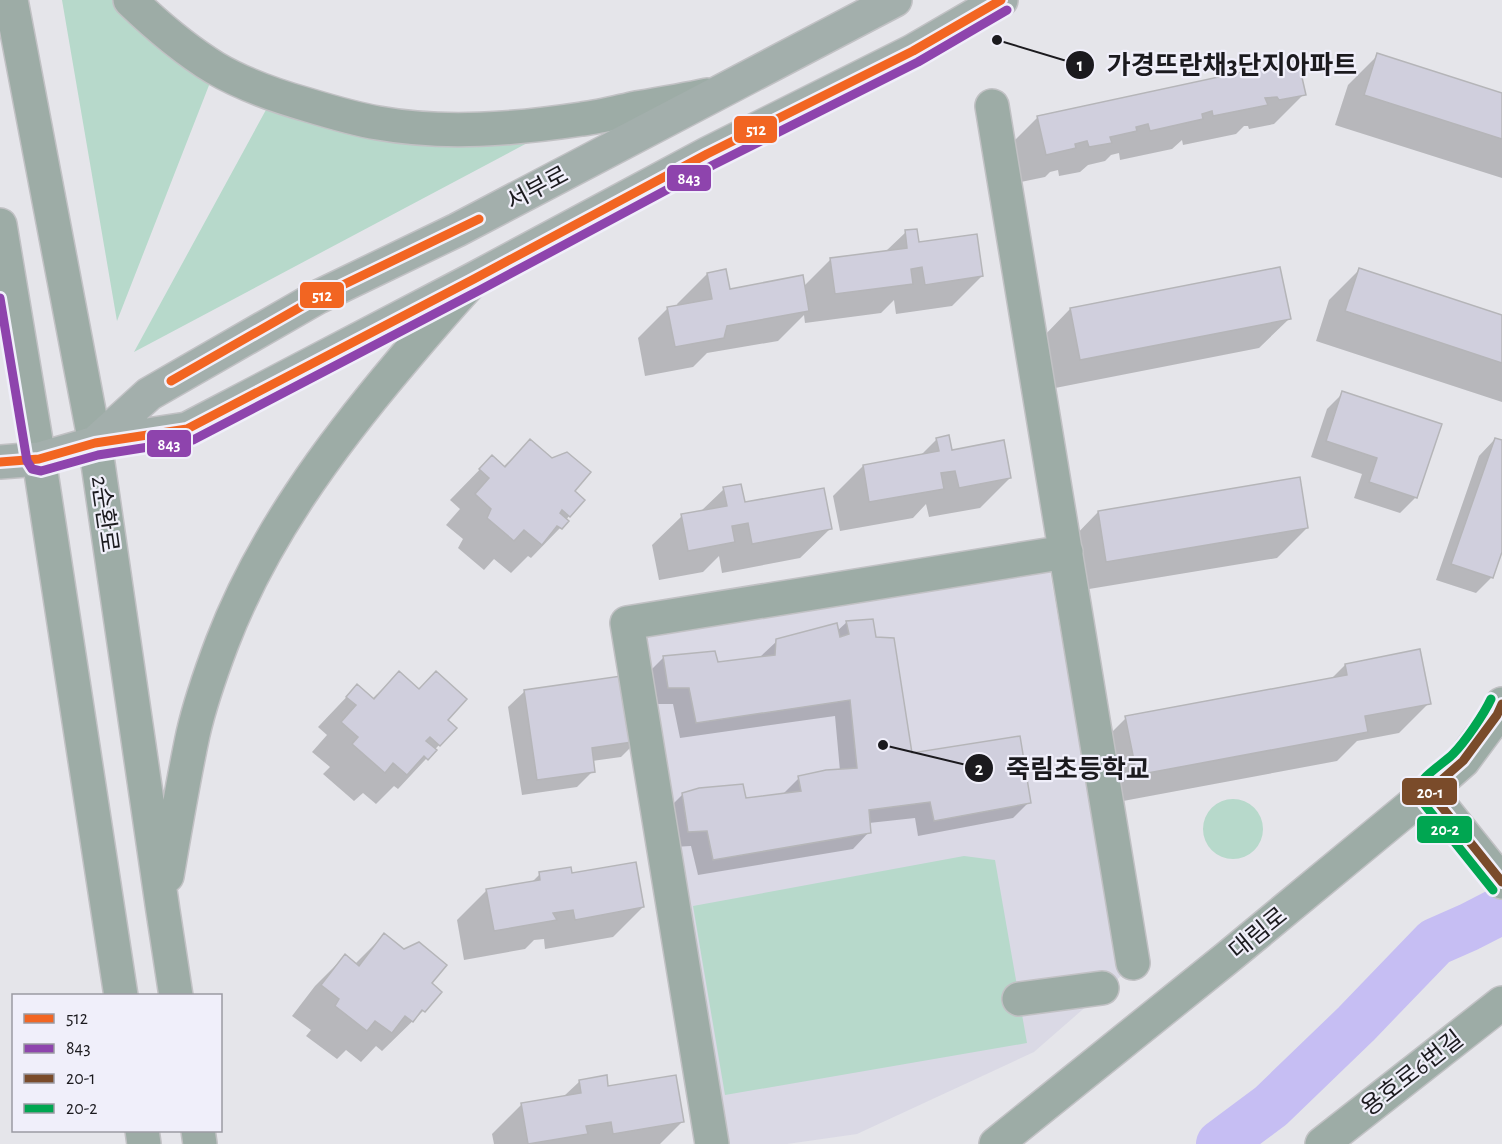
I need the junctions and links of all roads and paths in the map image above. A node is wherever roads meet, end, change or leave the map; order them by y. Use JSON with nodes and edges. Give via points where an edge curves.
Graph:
{"nodes":[{"id":1,"x":11,"y":0,"type":"edge"},
{"id":2,"x":130,"y":0,"type":"edge"},
{"id":3,"x":838,"y":0,"type":"edge"},
{"id":4,"x":895,"y":0,"type":"edge"},
{"id":5,"x":1002,"y":0,"type":"edge"},
{"id":6,"x":814,"y":42,"type":"junction"},
{"id":7,"x":715,"y":94,"type":"junction"},
{"id":8,"x":992,"y":106,"type":"dead end"},
{"id":9,"x":0,"y":225,"type":"edge"},
{"id":10,"x":474,"y":279,"type":"junction"},
{"id":11,"x":95,"y":443,"type":"junction"},
{"id":12,"x":39,"y":459,"type":"junction"},
{"id":13,"x":0,"y":462,"type":"edge"},
{"id":14,"x":1066,"y":552,"type":"junction"},
{"id":15,"x":1502,"y":704,"type":"edge"},
{"id":16,"x":1429,"y":791,"type":"junction"},
{"id":17,"x":1502,"y":882,"type":"edge"},
{"id":18,"x":162,"y":904,"type":"junction"},
{"id":19,"x":1133,"y":963,"type":"dead end"},
{"id":20,"x":1102,"y":988,"type":"dead end"},
{"id":21,"x":121,"y":994,"type":"edge"},
{"id":22,"x":176,"y":994,"type":"edge"},
{"id":23,"x":1019,"y":999,"type":"dead end"},
{"id":24,"x":1502,"y":1003,"type":"edge"},
{"id":25,"x":712,"y":1144,"type":"edge"},
{"id":26,"x":996,"y":1144,"type":"edge"},
{"id":27,"x":1322,"y":1144,"type":"edge"}],
"edges":[{"from":1,"to":11,"type":"street","name":"2순환로"},
{"from":2,"to":7,"type":"street","via":[[182,46],[252,87],[378,123],[442,130],[494,129],[583,119]]},
{"from":3,"to":6,"type":"main road"},
{"from":4,"to":6,"type":"main road","name":"서부로"},
{"from":5,"to":10,"type":"main road","name":"서부로","via":[[914,51],[707,154]]},
{"from":6,"to":7,"type":"main road","name":"서부로"},
{"from":7,"to":11,"type":"main road","name":"서부로","via":[[457,230],[318,297],[149,394]]},
{"from":8,"to":14,"type":"street"},
{"from":9,"to":12,"type":"street"},
{"from":10,"to":11,"type":"main road","name":"서부로","via":[[187,429]]},
{"from":10,"to":18,"type":"street","via":[[323,459],[270,542],[245,590],[222,642],[194,732]]},
{"from":11,"to":12,"type":"main road","name":"서부로"},
{"from":11,"to":18,"type":"street","name":"2순환로"},
{"from":12,"to":13,"type":"main road","name":"서부로"},
{"from":12,"to":21,"type":"street"},
{"from":14,"to":19,"type":"street"},
{"from":14,"to":25,"type":"street","via":[[627,623]]},
{"from":15,"to":16,"type":"street","name":"대림로","via":[[1463,761]]},
{"from":16,"to":17,"type":"street"},
{"from":16,"to":26,"type":"street","name":"대림로"},
{"from":18,"to":22,"type":"street","name":"2순환로"},
{"from":20,"to":23,"type":"street"},
{"from":24,"to":27,"type":"street","name":"용호로6번길"}]}
